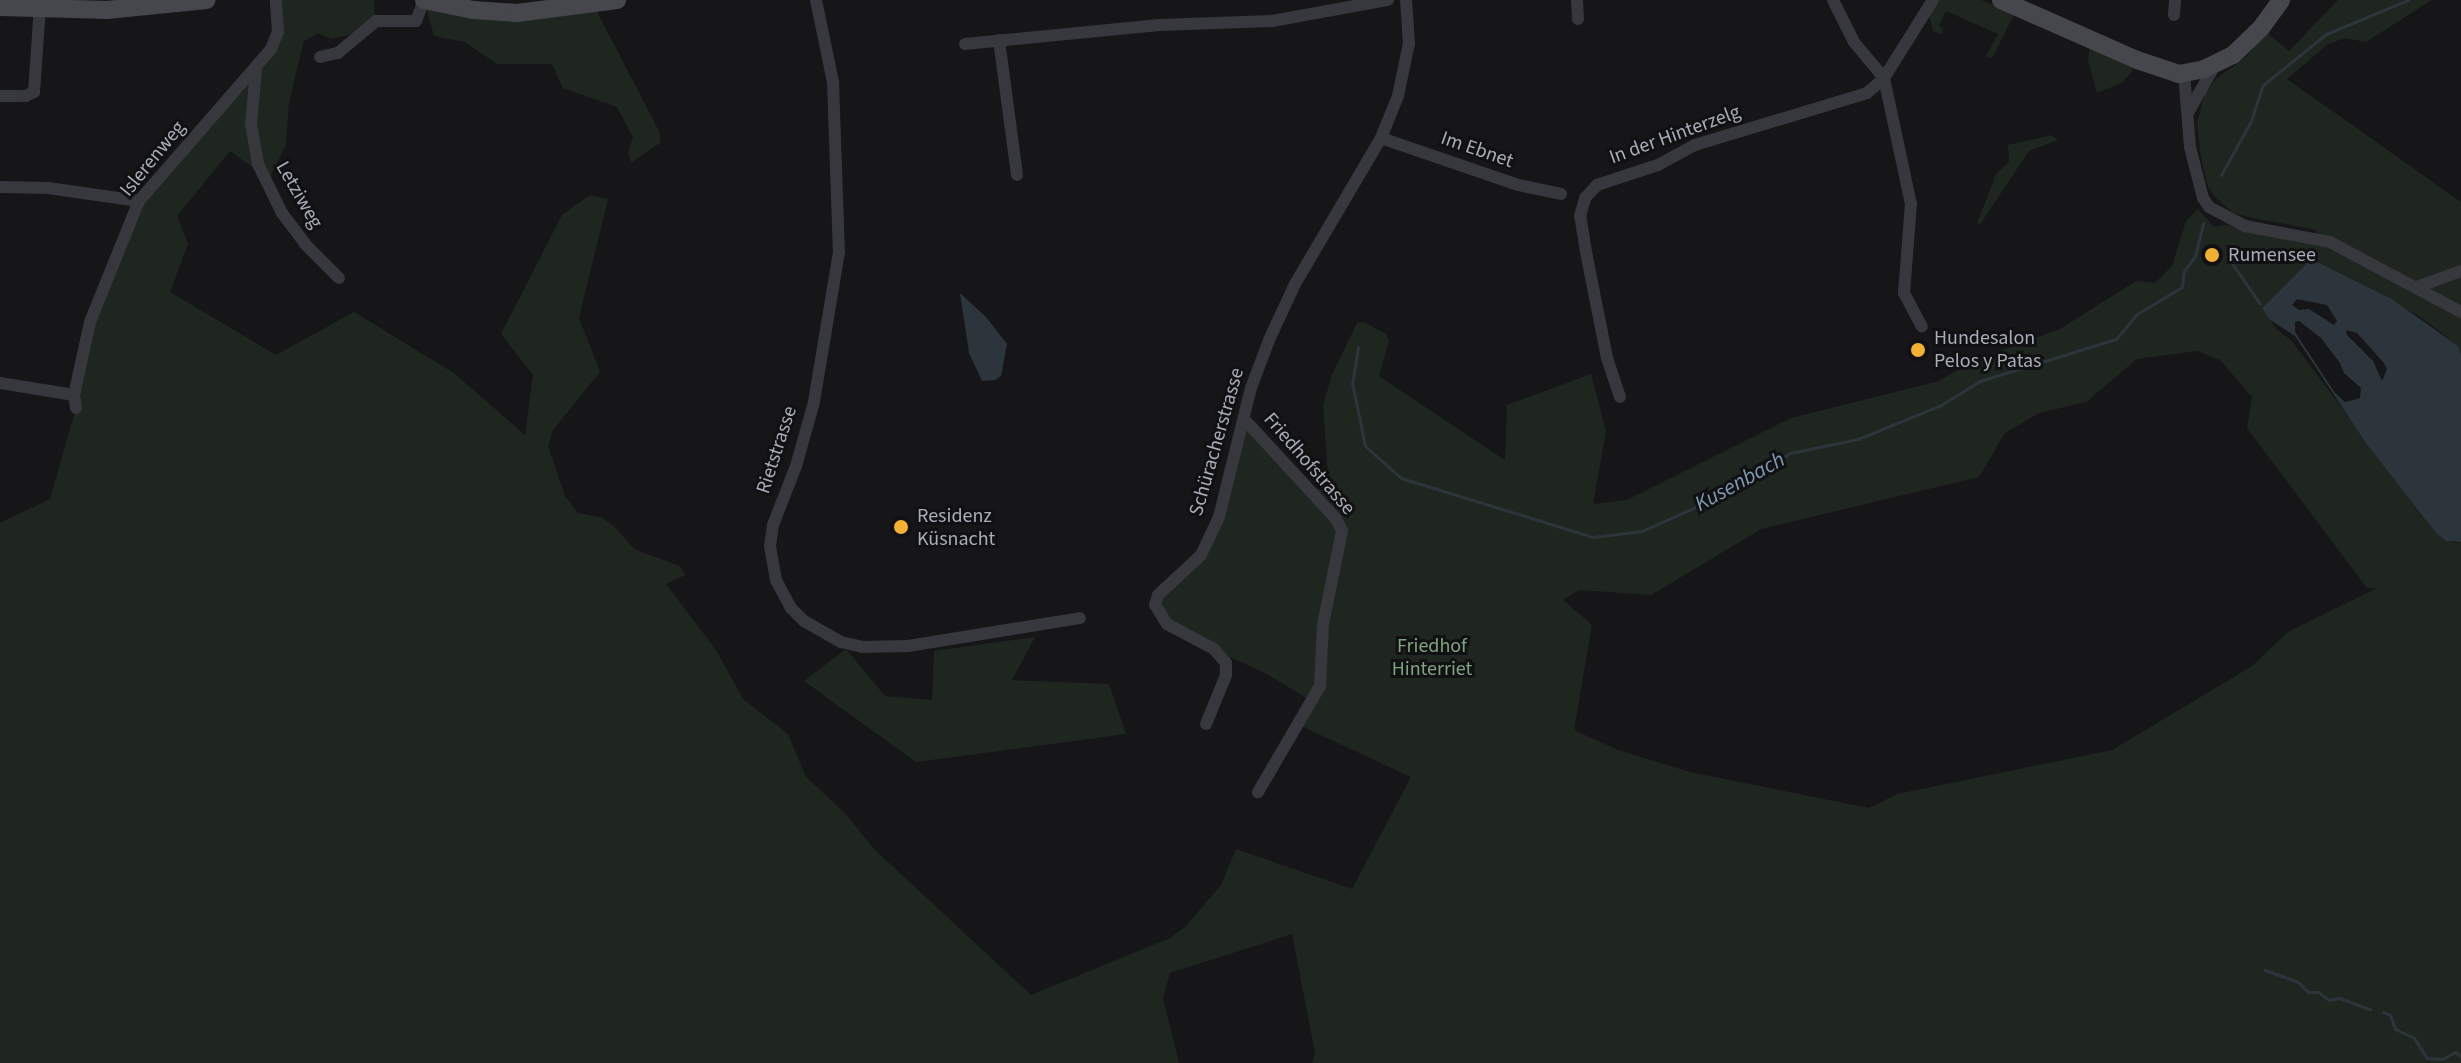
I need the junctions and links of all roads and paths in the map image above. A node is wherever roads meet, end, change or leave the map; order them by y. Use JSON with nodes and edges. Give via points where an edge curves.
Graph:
{"nodes":[{"id":1,"x":207,"y":0,"type":"edge"},
{"id":2,"x":276,"y":0,"type":"edge"},
{"id":3,"x":424,"y":0,"type":"edge"},
{"id":4,"x":617,"y":0,"type":"edge"},
{"id":5,"x":816,"y":0,"type":"edge"},
{"id":6,"x":1388,"y":0,"type":"edge"},
{"id":7,"x":1406,"y":0,"type":"edge"},
{"id":8,"x":1577,"y":0,"type":"edge"},
{"id":9,"x":1833,"y":0,"type":"edge"},
{"id":10,"x":1933,"y":0,"type":"edge"},
{"id":11,"x":2001,"y":0,"type":"edge"},
{"id":12,"x":2175,"y":0,"type":"edge"},
{"id":13,"x":2281,"y":0,"type":"edge"},
{"id":14,"x":0,"y":7,"type":"edge"},
{"id":15,"x":40,"y":7,"type":"junction"},
{"id":16,"x":2174,"y":15,"type":"dead end"},
{"id":17,"x":1578,"y":19,"type":"dead end"},
{"id":18,"x":999,"y":40,"type":"junction"},
{"id":19,"x":965,"y":44,"type":"dead end"},
{"id":20,"x":320,"y":57,"type":"dead end"},
{"id":21,"x":2215,"y":65,"type":"junction"},
{"id":22,"x":256,"y":70,"type":"junction"},
{"id":23,"x":2184,"y":73,"type":"junction"},
{"id":24,"x":1884,"y":78,"type":"junction"},
{"id":25,"x":0,"y":96,"type":"edge"},
{"id":26,"x":2187,"y":118,"type":"junction"},
{"id":27,"x":1381,"y":138,"type":"junction"},
{"id":28,"x":1017,"y":175,"type":"dead end"},
{"id":29,"x":0,"y":187,"type":"edge"},
{"id":30,"x":1561,"y":194,"type":"dead end"},
{"id":31,"x":139,"y":201,"type":"junction"},
{"id":32,"x":2461,"y":271,"type":"edge"},
{"id":33,"x":339,"y":278,"type":"dead end"},
{"id":34,"x":2417,"y":287,"type":"junction"},
{"id":35,"x":2461,"y":312,"type":"edge"},
{"id":36,"x":1922,"y":327,"type":"dead end"},
{"id":37,"x":0,"y":383,"type":"edge"},
{"id":38,"x":1620,"y":397,"type":"dead end"},
{"id":39,"x":1245,"y":420,"type":"junction"},
{"id":40,"x":1080,"y":618,"type":"dead end"},
{"id":41,"x":1206,"y":724,"type":"dead end"},
{"id":42,"x":1258,"y":792,"type":"dead end"}],
"edges":[{"from":1,"to":15,"type":"main road","via":[[107,10]]},
{"from":2,"to":22,"type":"street","name":"Islerenweg","via":[[278,32]]},
{"from":3,"to":4,"type":"main road","via":[[517,13]]},
{"from":3,"to":20,"type":"street","via":[[416,21],[376,21],[338,53]]},
{"from":5,"to":40,"type":"street","name":"Rietstrasse","via":[[834,93],[839,252],[814,402],[773,525],[770,555],[776,580],[804,621],[841,642],[862,647],[908,646]]},
{"from":6,"to":18,"type":"street","via":[[1272,21]]},
{"from":7,"to":27,"type":"street","name":"Schüracherstrasse","via":[[1409,43],[1398,96]]},
{"from":8,"to":17,"type":"street"},
{"from":9,"to":24,"type":"street","via":[[1854,42]]},
{"from":10,"to":24,"type":"street"},
{"from":11,"to":23,"type":"main road","via":[[2159,69]]},
{"from":12,"to":16,"type":"street"},
{"from":13,"to":21,"type":"main road","via":[[2242,47]]},
{"from":14,"to":15,"type":"main road"},
{"from":15,"to":25,"type":"street","via":[[34,92]]},
{"from":18,"to":19,"type":"street"},
{"from":18,"to":28,"type":"street"},
{"from":21,"to":23,"type":"main road"},
{"from":21,"to":26,"type":"street"},
{"from":22,"to":31,"type":"street","name":"Islerenweg"},
{"from":22,"to":33,"type":"street","name":"Letziweg","via":[[251,124],[258,164],[282,213]]},
{"from":23,"to":26,"type":"street"},
{"from":24,"to":36,"type":"street","via":[[1911,204],[1904,293]]},
{"from":24,"to":38,"type":"street","name":"In der Hinterzelg","via":[[1867,93],[1695,145],[1658,165],[1597,185],[1585,198],[1580,216],[1586,252]]},
{"from":26,"to":34,"type":"street","via":[[2194,171],[2209,207],[2245,226],[2330,242]]},
{"from":27,"to":30,"type":"street","name":"Im Ebnet","via":[[1518,185]]},
{"from":27,"to":39,"type":"street","name":"Schüracherstrasse","via":[[1295,284],[1251,388]]},
{"from":29,"to":31,"type":"street"},
{"from":31,"to":37,"type":"street","name":"Islerenweg","via":[[90,322],[75,401]]},
{"from":32,"to":34,"type":"street"},
{"from":34,"to":35,"type":"street"},
{"from":39,"to":41,"type":"street","name":"Schüracherstrasse","via":[[1219,517],[1201,555],[1158,595],[1155,605],[1167,624],[1214,649],[1226,663]]},
{"from":39,"to":42,"type":"street","name":"Friedhofstrasse","via":[[1342,531],[1323,624],[1320,686]]}]}
